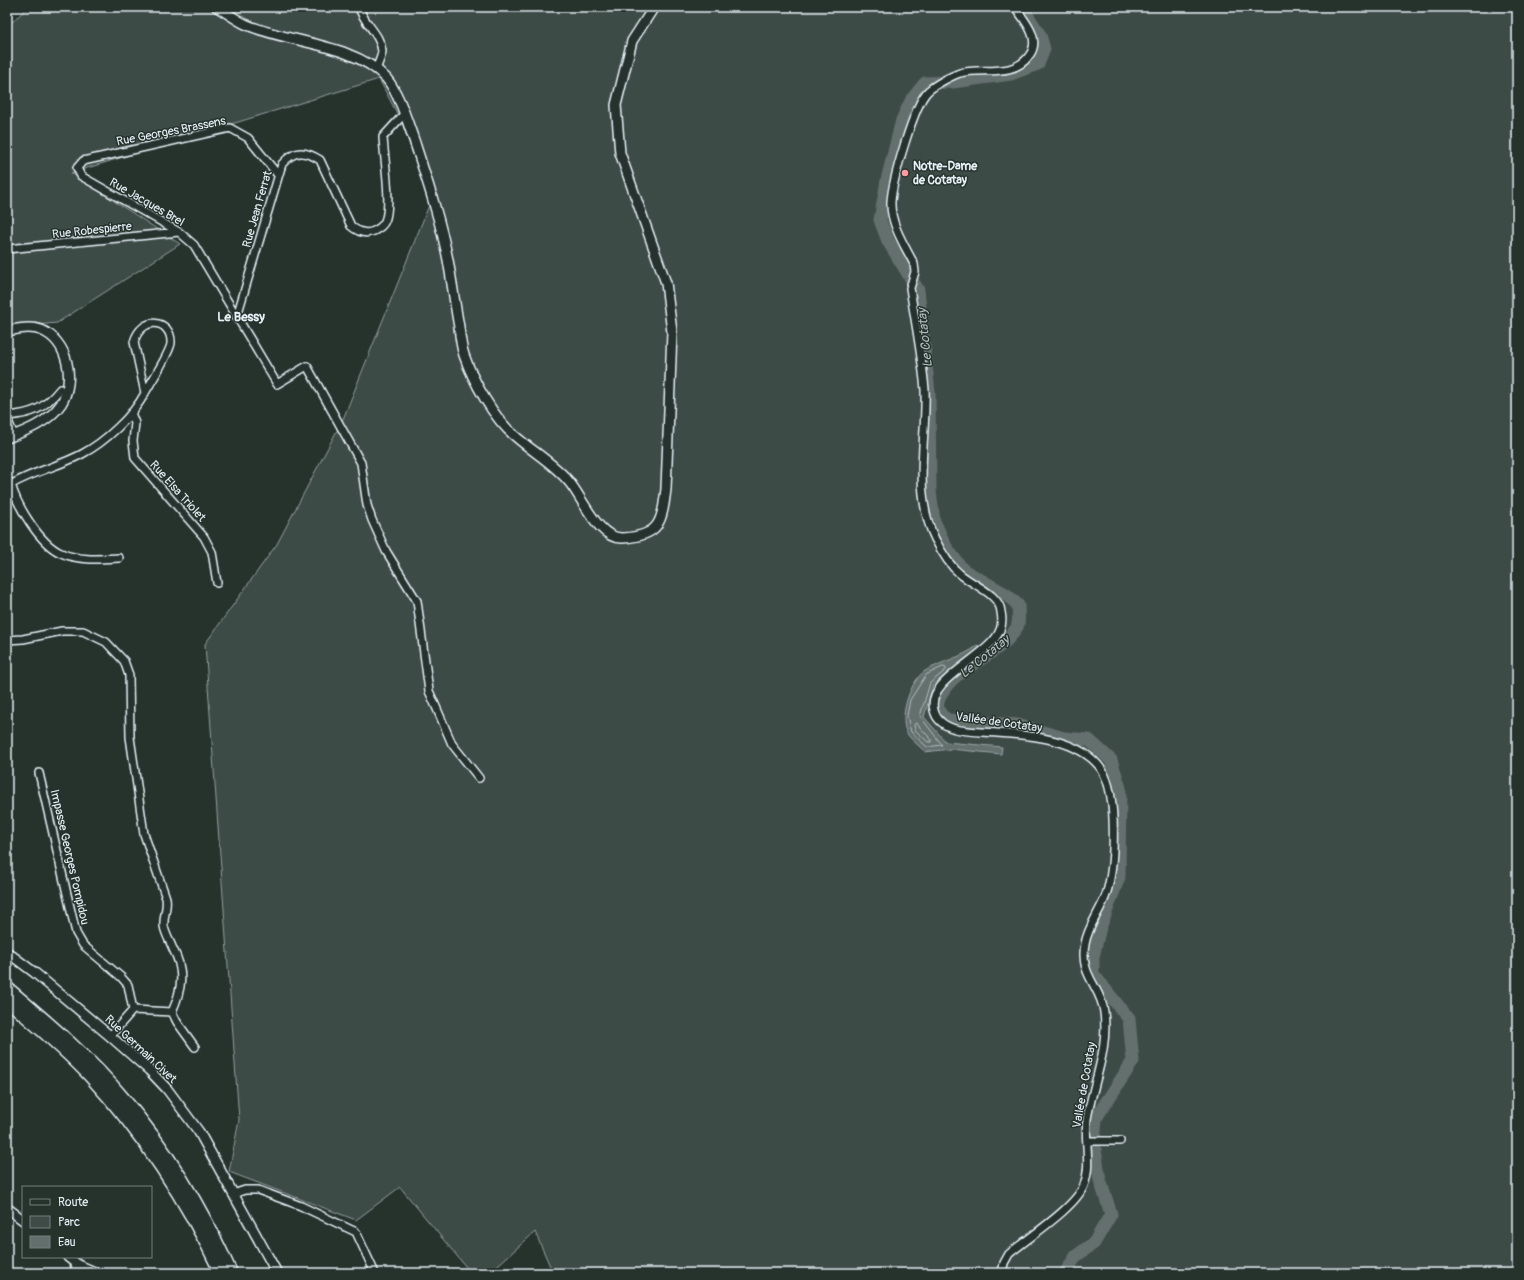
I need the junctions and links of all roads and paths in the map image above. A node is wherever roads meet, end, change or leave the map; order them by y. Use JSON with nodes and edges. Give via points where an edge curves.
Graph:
{"nodes":[{"id":1,"x":217,"y":7,"type":"edge"},
{"id":2,"x":359,"y":7,"type":"edge"},
{"id":3,"x":654,"y":7,"type":"edge"},
{"id":4,"x":1016,"y":7,"type":"edge"},
{"id":5,"x":376,"y":69,"type":"junction"},
{"id":6,"x":405,"y":113,"type":"junction"},
{"id":7,"x":77,"y":168,"type":"joint"},
{"id":8,"x":278,"y":175,"type":"junction"},
{"id":9,"x":179,"y":232,"type":"junction"},
{"id":10,"x":7,"y":249,"type":"edge"},
{"id":11,"x":237,"y":316,"type":"junction"},
{"id":12,"x":7,"y":331,"type":"edge"},
{"id":13,"x":60,"y":390,"type":"dead end"},
{"id":14,"x":146,"y":393,"type":"junction"},
{"id":15,"x":131,"y":413,"type":"junction"},
{"id":16,"x":7,"y":418,"type":"edge"},
{"id":17,"x":10,"y":437,"type":"edge"},
{"id":18,"x":9,"y":486,"type":"edge"},
{"id":19,"x":119,"y":558,"type":"dead end"},
{"id":20,"x":217,"y":583,"type":"dead end"},
{"id":21,"x":7,"y":640,"type":"edge"},
{"id":22,"x":40,"y":773,"type":"dead end"},
{"id":23,"x":479,"y":778,"type":"dead end"},
{"id":24,"x":7,"y":952,"type":"edge"},
{"id":25,"x":7,"y":988,"type":"edge"},
{"id":26,"x":7,"y":1000,"type":"edge"},
{"id":27,"x":133,"y":1010,"type":"junction"},
{"id":28,"x":172,"y":1012,"type":"junction"},
{"id":29,"x":110,"y":1036,"type":"junction"},
{"id":30,"x":195,"y":1047,"type":"dead end"},
{"id":31,"x":1088,"y":1141,"type":"junction"},
{"id":32,"x":1120,"y":1141,"type":"dead end"},
{"id":33,"x":233,"y":1194,"type":"junction"},
{"id":34,"x":7,"y":1208,"type":"edge"},
{"id":35,"x":22,"y":1219,"type":"edge"},
{"id":36,"x":69,"y":1258,"type":"edge"},
{"id":37,"x":78,"y":1265,"type":"junction"},
{"id":38,"x":72,"y":1273,"type":"edge"},
{"id":39,"x":97,"y":1273,"type":"edge"},
{"id":40,"x":221,"y":1273,"type":"edge"},
{"id":41,"x":231,"y":1273,"type":"edge"},
{"id":42,"x":276,"y":1273,"type":"edge"},
{"id":43,"x":376,"y":1273,"type":"edge"},
{"id":44,"x":1002,"y":1273,"type":"edge"}],
"edges":[{"from":1,"to":5,"type":"street","via":[[245,24],[349,55]]},
{"from":2,"to":5,"type":"street","via":[[382,52]]},
{"from":3,"to":6,"type":"street","via":[[632,41],[616,104],[620,153],[666,283],[672,332],[664,511],[655,530],[644,536],[620,539],[601,529],[571,484],[560,472],[512,435],[476,383],[463,354],[435,204]]},
{"from":4,"to":31,"type":"street","name":"Vallée de Cotatay","via":[[1031,29],[1034,42],[1029,56],[1011,68],[959,73],[928,91],[915,112],[903,148],[891,202],[893,220],[914,264],[915,272],[910,288],[924,388],[923,484],[928,520],[942,554],[976,586],[998,599],[1001,608],[1001,630],[986,647],[939,687],[932,706],[944,724],[958,730],[1017,734],[1073,748],[1096,763],[1104,773],[1110,790],[1113,868],[1105,899],[1090,926],[1084,946],[1087,975],[1100,996],[1104,1010],[1100,1067],[1087,1120]]},
{"from":5,"to":6,"type":"street","via":[[387,80]]},
{"from":6,"to":8,"type":"street","name":"Rue Jean Ferrat","via":[[383,137],[388,208],[385,222],[379,229],[370,233],[359,233],[351,226],[326,170],[320,160],[312,155],[302,152],[289,156],[282,164]]},
{"from":7,"to":8,"type":"street","name":"Rue Georges Brassens","via":[[83,161],[230,128],[248,138]]},
{"from":7,"to":9,"type":"street","name":"Rue Jacques Brel","via":[[81,176]]},
{"from":8,"to":11,"type":"street","name":"Rue Jean Ferrat"},
{"from":9,"to":10,"type":"street","name":"Rue Robespierre"},
{"from":9,"to":11,"type":"street","name":"Rue Jacques Brel","via":[[194,245]]},
{"from":11,"to":23,"type":"street","name":"Rue Jacques Brel","via":[[277,384],[308,366],[361,463],[372,520],[386,551],[417,601],[429,691],[452,744]]},
{"from":12,"to":17,"type":"street","via":[[19,328],[40,330],[54,339],[65,357],[69,372],[67,391],[61,404],[39,424]]},
{"from":13,"to":16,"type":"street","via":[[49,403],[38,410]]},
{"from":14,"to":14,"type":"street","via":[[172,344],[169,333],[162,325],[152,323],[143,326],[136,334],[134,342]]},
{"from":14,"to":15,"type":"street"},
{"from":15,"to":18,"type":"street","via":[[119,427],[83,454]]},
{"from":15,"to":20,"type":"street","name":"Rue Elsa Triolet","via":[[135,423],[135,458],[204,537],[212,552]]},
{"from":16,"to":17,"type":"street"},
{"from":18,"to":19,"type":"street","via":[[30,524],[60,553],[86,559]]},
{"from":21,"to":28,"type":"street","via":[[62,631],[83,631],[106,642],[124,661],[129,675],[130,737],[144,834],[166,898],[166,934],[181,968],[181,988]]},
{"from":22,"to":27,"type":"street","name":"Impasse Georges Pompidou","via":[[76,933],[83,945],[128,985]]},
{"from":24,"to":29,"type":"street","name":"Rue Germain Civet"},
{"from":25,"to":41,"type":"highway","via":[[65,1038],[132,1108],[178,1172]]},
{"from":26,"to":40,"type":"highway","via":[[89,1075],[135,1127],[174,1184],[202,1232]]},
{"from":27,"to":28,"type":"street"},
{"from":27,"to":29,"type":"street"},
{"from":28,"to":30,"type":"street"},
{"from":29,"to":33,"type":"street","name":"Rue Germain Civet","via":[[149,1070],[182,1107],[199,1132]]},
{"from":31,"to":32,"type":"street"},
{"from":31,"to":44,"type":"street","name":"Vallée de Cotatay","via":[[1088,1167],[1085,1184],[1079,1195],[1071,1206],[1009,1254]]},
{"from":33,"to":42,"type":"street","name":"Rue Germain Civet"},
{"from":33,"to":43,"type":"street","via":[[245,1190],[258,1190],[301,1206],[356,1232]]},
{"from":34,"to":35,"type":"street"},
{"from":36,"to":37,"type":"street"},
{"from":37,"to":38,"type":"street"},
{"from":37,"to":39,"type":"street"}]}
